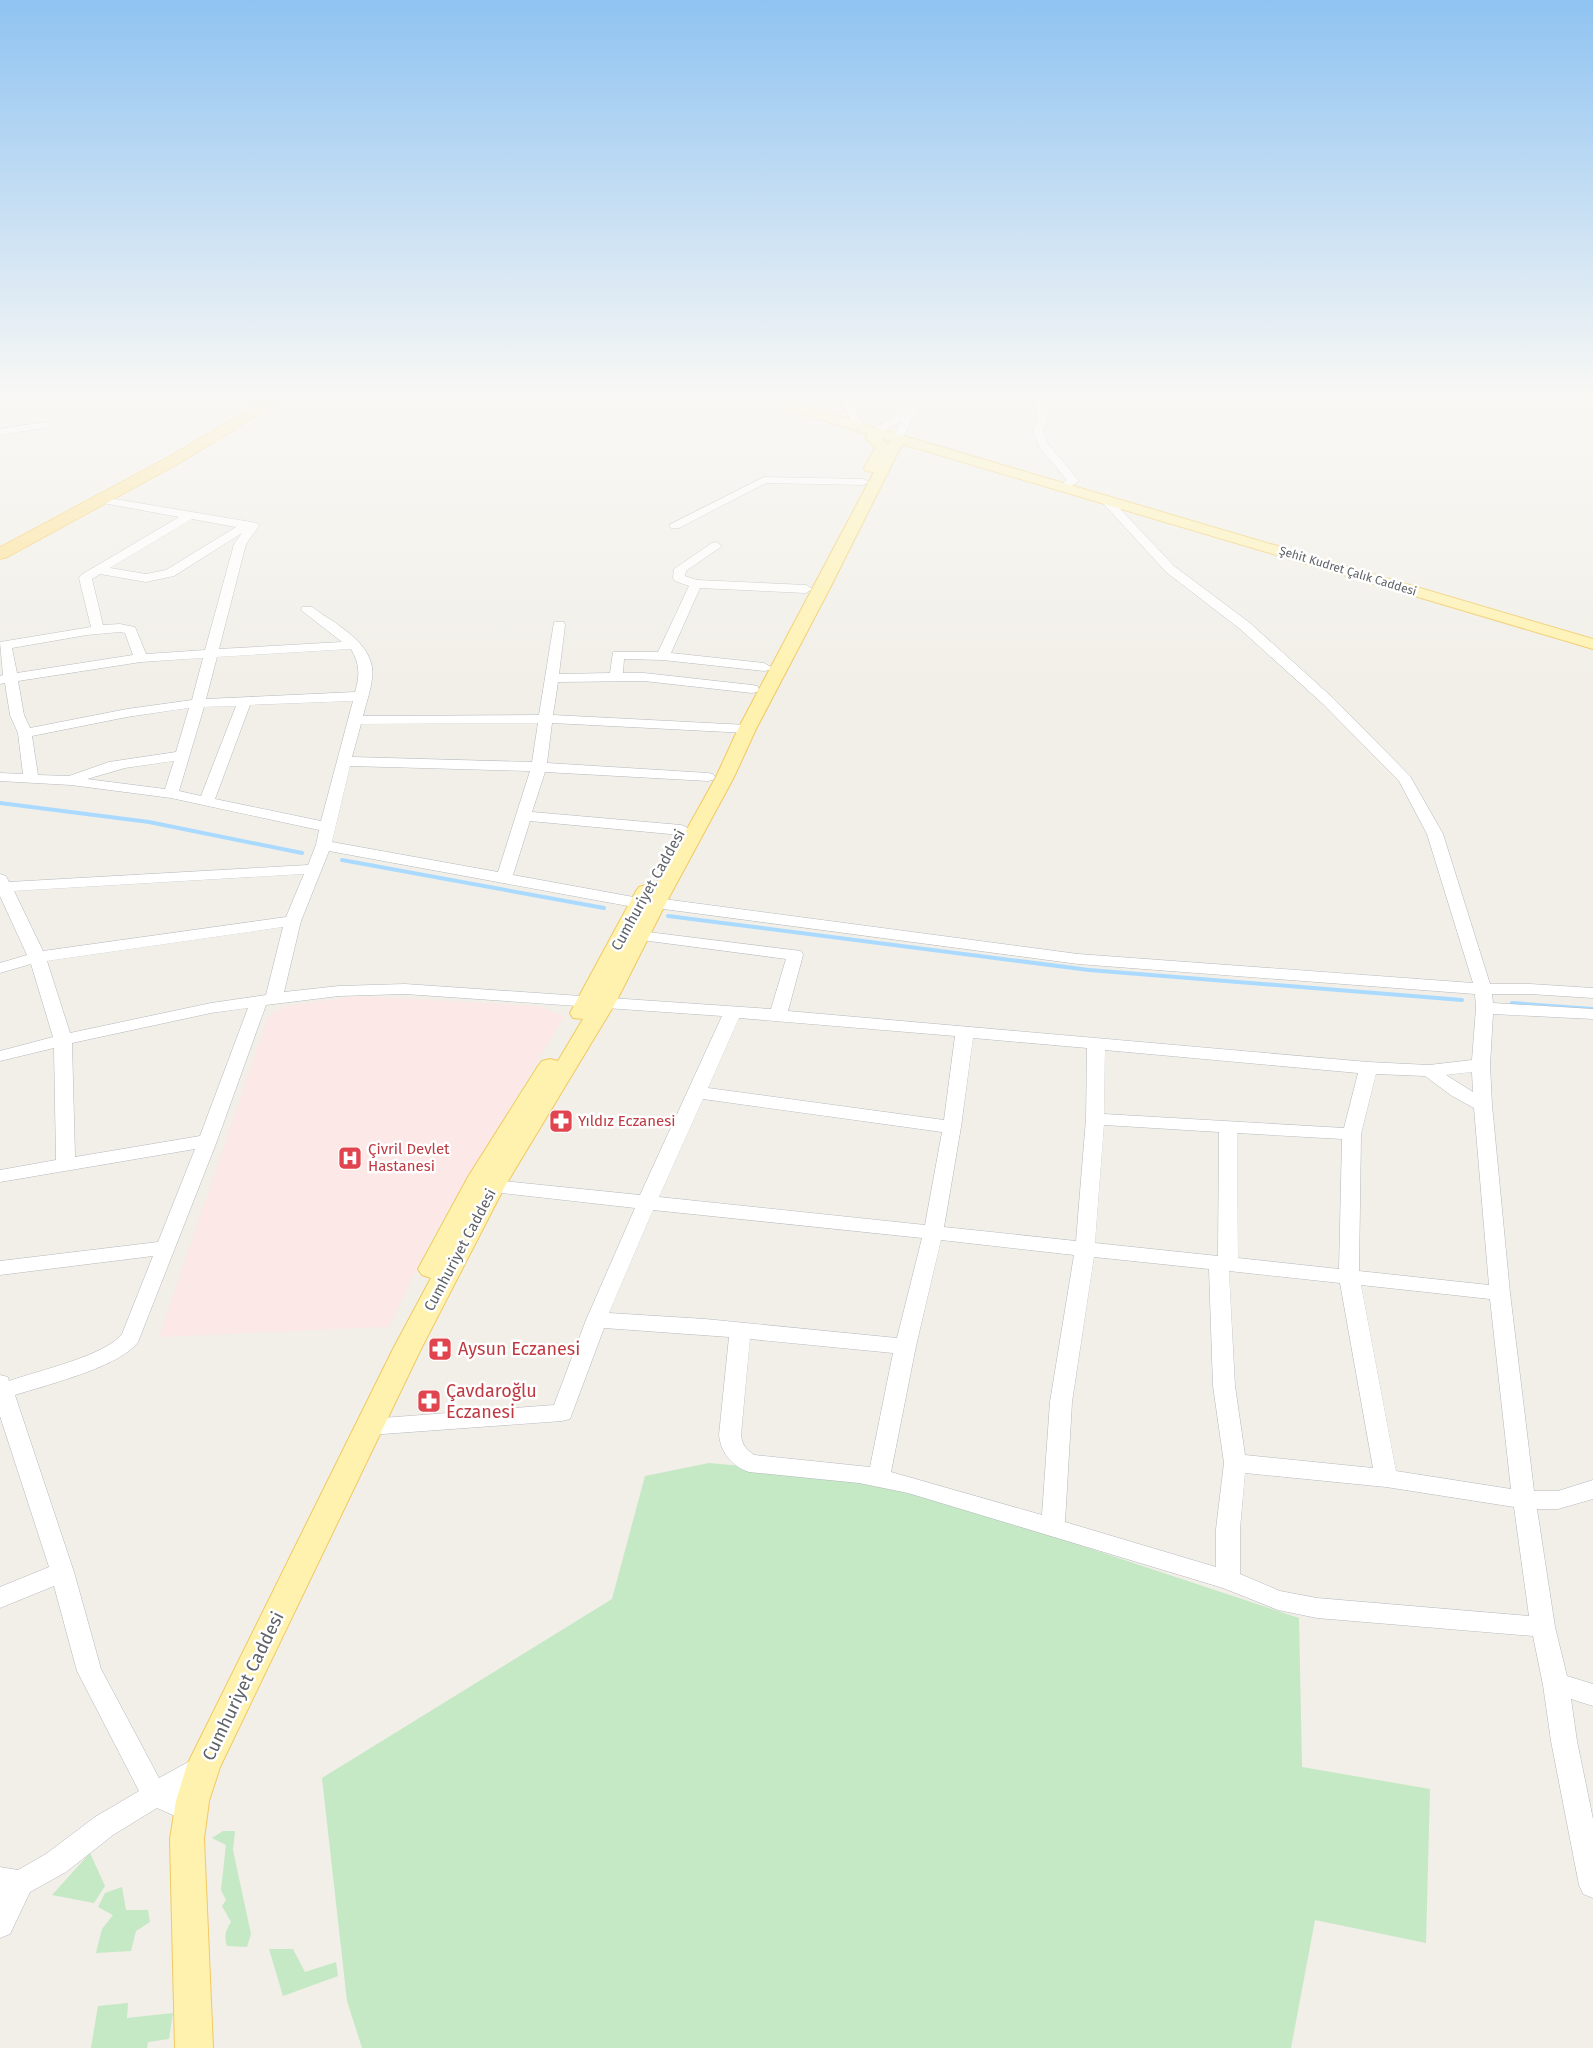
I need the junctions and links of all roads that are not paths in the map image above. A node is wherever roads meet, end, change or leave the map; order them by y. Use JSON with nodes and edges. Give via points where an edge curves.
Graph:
{"nodes":[{"id":1,"x":98,"y":491,"type":"edge"},
{"id":2,"x":119,"y":491,"type":"edge"},
{"id":3,"x":743,"y":491,"type":"edge"},
{"id":4,"x":858,"y":491,"type":"edge"},
{"id":5,"x":871,"y":491,"type":"edge"},
{"id":6,"x":1077,"y":491,"type":"edge"},
{"id":7,"x":1105,"y":499,"type":"junction"},
{"id":8,"x":103,"y":500,"type":"junction"},
{"id":9,"x":190,"y":515,"type":"junction"},
{"id":10,"x":248,"y":524,"type":"junction"},
{"id":11,"x":675,"y":525,"type":"dead end"},
{"id":12,"x":0,"y":542,"type":"edge"},
{"id":13,"x":716,"y":546,"type":"dead end"},
{"id":14,"x":0,"y":554,"type":"edge"},
{"id":15,"x":99,"y":570,"type":"junction"},
{"id":16,"x":696,"y":584,"type":"junction"},
{"id":17,"x":806,"y":589,"type":"junction"},
{"id":18,"x":307,"y":610,"type":"dead end"},
{"id":19,"x":559,"y":625,"type":"dead end"},
{"id":20,"x":98,"y":630,"type":"junction"},
{"id":21,"x":1593,"y":644,"type":"edge"},
{"id":22,"x":354,"y":645,"type":"junction"},
{"id":23,"x":3,"y":646,"type":"edge"},
{"id":24,"x":212,"y":653,"type":"junction"},
{"id":25,"x":663,"y":656,"type":"junction"},
{"id":26,"x":141,"y":658,"type":"junction"},
{"id":27,"x":764,"y":667,"type":"junction"},
{"id":28,"x":616,"y":677,"type":"junction"},
{"id":29,"x":552,"y":678,"type":"junction"},
{"id":30,"x":5,"y":680,"type":"edge"},
{"id":31,"x":752,"y":689,"type":"junction"},
{"id":32,"x":362,"y":696,"type":"junction"},
{"id":33,"x":244,"y":702,"type":"junction"},
{"id":34,"x":198,"y":703,"type":"junction"},
{"id":35,"x":17,"y":716,"type":"junction"},
{"id":36,"x":0,"y":718,"type":"edge"},
{"id":37,"x":545,"y":719,"type":"junction"},
{"id":38,"x":356,"y":720,"type":"junction"},
{"id":39,"x":739,"y":728,"type":"junction"},
{"id":40,"x":25,"y":734,"type":"junction"},
{"id":41,"x":182,"y":756,"type":"junction"},
{"id":42,"x":344,"y":761,"type":"junction"},
{"id":43,"x":539,"y":767,"type":"junction"},
{"id":44,"x":0,"y":777,"type":"edge"},
{"id":45,"x":708,"y":777,"type":"junction"},
{"id":46,"x":31,"y":778,"type":"junction"},
{"id":47,"x":70,"y":781,"type":"junction"},
{"id":48,"x":171,"y":794,"type":"junction"},
{"id":49,"x":208,"y":801,"type":"junction"},
{"id":50,"x":525,"y":816,"type":"junction"},
{"id":51,"x":326,"y":827,"type":"junction"},
{"id":52,"x":681,"y":830,"type":"junction"},
{"id":53,"x":324,"y":846,"type":"junction"},
{"id":54,"x":314,"y":869,"type":"junction"},
{"id":55,"x":504,"y":879,"type":"junction"},
{"id":56,"x":3,"y":883,"type":"edge"},
{"id":57,"x":647,"y":903,"type":"junction"},
{"id":58,"x":293,"y":921,"type":"junction"},
{"id":59,"x":640,"y":936,"type":"junction"},
{"id":60,"x":37,"y":957,"type":"junction"},
{"id":61,"x":0,"y":968,"type":"edge"},
{"id":62,"x":1593,"y":993,"type":"edge"},
{"id":63,"x":1484,"y":998,"type":"junction"},
{"id":64,"x":266,"y":1000,"type":"junction"},
{"id":65,"x":597,"y":1002,"type":"junction"},
{"id":66,"x":733,"y":1012,"type":"junction"},
{"id":67,"x":1593,"y":1014,"type":"edge"},
{"id":68,"x":778,"y":1015,"type":"junction"},
{"id":69,"x":965,"y":1032,"type":"junction"},
{"id":70,"x":62,"y":1040,"type":"junction"},
{"id":71,"x":1096,"y":1043,"type":"junction"},
{"id":72,"x":0,"y":1056,"type":"edge"},
{"id":73,"x":1481,"y":1065,"type":"junction"},
{"id":74,"x":1368,"y":1068,"type":"junction"},
{"id":75,"x":1429,"y":1071,"type":"junction"},
{"id":76,"x":696,"y":1092,"type":"junction"},
{"id":77,"x":1483,"y":1105,"type":"junction"},
{"id":78,"x":1095,"y":1119,"type":"junction"},
{"id":79,"x":952,"y":1127,"type":"junction"},
{"id":80,"x":1228,"y":1128,"type":"junction"},
{"id":81,"x":1352,"y":1134,"type":"junction"},
{"id":82,"x":208,"y":1141,"type":"junction"},
{"id":83,"x":66,"y":1164,"type":"junction"},
{"id":84,"x":0,"y":1176,"type":"edge"},
{"id":85,"x":493,"y":1186,"type":"junction"},
{"id":86,"x":646,"y":1204,"type":"junction"},
{"id":87,"x":933,"y":1234,"type":"junction"},
{"id":88,"x":165,"y":1248,"type":"junction"},
{"id":89,"x":1085,"y":1249,"type":"junction"},
{"id":90,"x":1224,"y":1264,"type":"junction"},
{"id":91,"x":0,"y":1268,"type":"edge"},
{"id":92,"x":1348,"y":1277,"type":"junction"},
{"id":93,"x":1500,"y":1293,"type":"junction"},
{"id":94,"x":596,"y":1320,"type":"junction"},
{"id":95,"x":740,"y":1331,"type":"junction"},
{"id":96,"x":905,"y":1346,"type":"junction"},
{"id":97,"x":407,"y":1349,"type":"junction"},
{"id":98,"x":1,"y":1389,"type":"edge"},
{"id":99,"x":369,"y":1427,"type":"junction"},
{"id":100,"x":1234,"y":1463,"type":"junction"},
{"id":101,"x":879,"y":1476,"type":"junction"},
{"id":102,"x":1386,"y":1478,"type":"junction"},
{"id":103,"x":1593,"y":1489,"type":"edge"},
{"id":104,"x":1524,"y":1500,"type":"junction"},
{"id":105,"x":1053,"y":1528,"type":"junction"},
{"id":106,"x":62,"y":1572,"type":"junction"},
{"id":107,"x":1228,"y":1580,"type":"junction"},
{"id":108,"x":0,"y":1598,"type":"edge"},
{"id":109,"x":1543,"y":1627,"type":"junction"},
{"id":110,"x":1556,"y":1685,"type":"junction"},
{"id":111,"x":1593,"y":1695,"type":"edge"},
{"id":112,"x":204,"y":1765,"type":"junction"},
{"id":113,"x":154,"y":1794,"type":"junction"},
{"id":114,"x":189,"y":1810,"type":"junction"},
{"id":115,"x":10,"y":1882,"type":"edge"},
{"id":116,"x":1593,"y":1885,"type":"edge"},
{"id":117,"x":0,"y":1925,"type":"edge"},
{"id":118,"x":194,"y":2048,"type":"edge"}],
"edges":[{"from":1,"to":12,"type":"highway"},
{"from":2,"to":8,"type":"highway"},
{"from":3,"to":11,"type":"street"},
{"from":4,"to":17,"type":"main road","name":"Cumhuriyet Caddesi"},
{"from":5,"to":39,"type":"main road","name":"Cumhuriyet Caddesi","via":[[821,590]]},
{"from":6,"to":7,"type":"main road","name":"Şehit Kudret Çalık Caddesi"},
{"from":7,"to":21,"type":"main road","name":"Şehit Kudret Çalık Caddesi"},
{"from":7,"to":63,"type":"street","via":[[1170,569],[1245,626],[1328,701],[1405,779],[1435,834]]},
{"from":8,"to":9,"type":"street"},
{"from":8,"to":14,"type":"highway"},
{"from":9,"to":10,"type":"street"},
{"from":9,"to":15,"type":"street"},
{"from":10,"to":15,"type":"street","via":[[170,574],[146,578]]},
{"from":10,"to":24,"type":"street","via":[[253,526],[240,544]]},
{"from":13,"to":16,"type":"street","via":[[680,570],[679,578]]},
{"from":15,"to":20,"type":"street","via":[[85,578]]},
{"from":16,"to":17,"type":"street"},
{"from":16,"to":25,"type":"street"},
{"from":17,"to":27,"type":"main road","name":"Cumhuriyet Caddesi"},
{"from":18,"to":22,"type":"street"},
{"from":19,"to":29,"type":"street"},
{"from":20,"to":23,"type":"street"},
{"from":20,"to":26,"type":"street","via":[[130,630]]},
{"from":22,"to":24,"type":"street"},
{"from":22,"to":32,"type":"street","via":[[366,669]]},
{"from":23,"to":30,"type":"street"},
{"from":24,"to":26,"type":"street"},
{"from":24,"to":34,"type":"street"},
{"from":25,"to":27,"type":"street"},
{"from":25,"to":28,"type":"street","via":[[618,655]]},
{"from":26,"to":30,"type":"street"},
{"from":27,"to":31,"type":"main road","name":"Cumhuriyet Caddesi"},
{"from":28,"to":29,"type":"street"},
{"from":28,"to":31,"type":"street"},
{"from":29,"to":37,"type":"street"},
{"from":30,"to":35,"type":"street"},
{"from":31,"to":39,"type":"main road","name":"Cumhuriyet Caddesi"},
{"from":32,"to":33,"type":"street"},
{"from":32,"to":38,"type":"street"},
{"from":33,"to":34,"type":"street"},
{"from":33,"to":49,"type":"street"},
{"from":34,"to":40,"type":"street","via":[[127,713]]},
{"from":34,"to":41,"type":"street"},
{"from":35,"to":36,"type":"street"},
{"from":35,"to":40,"type":"street"},
{"from":37,"to":38,"type":"street"},
{"from":37,"to":39,"type":"street"},
{"from":37,"to":43,"type":"street"},
{"from":38,"to":42,"type":"street"},
{"from":39,"to":45,"type":"main road","name":"Cumhuriyet Caddesi"},
{"from":39,"to":57,"type":"main road","name":"Cumhuriyet Caddesi","via":[[725,777]]},
{"from":40,"to":46,"type":"street"},
{"from":41,"to":47,"type":"street","via":[[91,772]]},
{"from":41,"to":48,"type":"street"},
{"from":42,"to":43,"type":"street"},
{"from":42,"to":51,"type":"street"},
{"from":43,"to":45,"type":"street"},
{"from":43,"to":50,"type":"street"},
{"from":44,"to":46,"type":"street"},
{"from":45,"to":52,"type":"main road","name":"Cumhuriyet Caddesi"},
{"from":46,"to":47,"type":"street"},
{"from":47,"to":48,"type":"street"},
{"from":48,"to":49,"type":"street"},
{"from":49,"to":51,"type":"street"},
{"from":50,"to":52,"type":"street"},
{"from":50,"to":55,"type":"street"},
{"from":51,"to":53,"type":"street"},
{"from":52,"to":57,"type":"main road","name":"Cumhuriyet Caddesi"},
{"from":53,"to":54,"type":"street"},
{"from":53,"to":55,"type":"street"},
{"from":54,"to":56,"type":"street"},
{"from":54,"to":58,"type":"street"},
{"from":55,"to":57,"type":"street"},
{"from":56,"to":60,"type":"street"},
{"from":57,"to":59,"type":"main road","name":"Cumhuriyet Caddesi"},
{"from":57,"to":63,"type":"street","via":[[1078,959]]},
{"from":57,"to":65,"type":"main road","name":"Cumhuriyet Caddesi"},
{"from":58,"to":60,"type":"street"},
{"from":58,"to":64,"type":"street"},
{"from":59,"to":65,"type":"main road","name":"Cumhuriyet Caddesi"},
{"from":59,"to":68,"type":"street","via":[[795,955]]},
{"from":60,"to":61,"type":"street"},
{"from":60,"to":70,"type":"street"},
{"from":62,"to":63,"type":"street","via":[[1530,989]]},
{"from":63,"to":67,"type":"street"},
{"from":63,"to":73,"type":"street"},
{"from":64,"to":65,"type":"street","via":[[339,991],[405,989]]},
{"from":64,"to":70,"type":"street","via":[[166,1017]]},
{"from":64,"to":82,"type":"street"},
{"from":65,"to":66,"type":"street"},
{"from":65,"to":85,"type":"main road","name":"Cumhuriyet Caddesi"},
{"from":65,"to":97,"type":"main road","name":"Cumhuriyet Caddesi","via":[[480,1177],[427,1278]]},
{"from":66,"to":68,"type":"street"},
{"from":66,"to":76,"type":"street"},
{"from":68,"to":69,"type":"street"},
{"from":69,"to":71,"type":"street"},
{"from":69,"to":79,"type":"street"},
{"from":70,"to":72,"type":"street"},
{"from":70,"to":83,"type":"street"},
{"from":71,"to":74,"type":"street"},
{"from":71,"to":78,"type":"street"},
{"from":73,"to":75,"type":"street"},
{"from":73,"to":77,"type":"street"},
{"from":74,"to":75,"type":"street"},
{"from":74,"to":81,"type":"street"},
{"from":75,"to":77,"type":"street"},
{"from":76,"to":79,"type":"street"},
{"from":76,"to":86,"type":"street"},
{"from":77,"to":93,"type":"street"},
{"from":78,"to":80,"type":"street"},
{"from":78,"to":89,"type":"street"},
{"from":79,"to":87,"type":"street"},
{"from":80,"to":81,"type":"street"},
{"from":80,"to":90,"type":"street"},
{"from":81,"to":92,"type":"street"},
{"from":82,"to":83,"type":"street"},
{"from":82,"to":88,"type":"street"},
{"from":83,"to":84,"type":"street"},
{"from":85,"to":86,"type":"street"},
{"from":85,"to":97,"type":"main road","name":"Cumhuriyet Caddesi"},
{"from":86,"to":87,"type":"street"},
{"from":86,"to":94,"type":"street"},
{"from":87,"to":89,"type":"street"},
{"from":87,"to":96,"type":"street"},
{"from":88,"to":91,"type":"street"},
{"from":88,"to":98,"type":"street","via":[[125,1345],[108,1356]]},
{"from":89,"to":90,"type":"street"},
{"from":89,"to":105,"type":"street","via":[[1062,1393]]},
{"from":90,"to":92,"type":"street"},
{"from":90,"to":100,"type":"street","via":[[1224,1386]]},
{"from":92,"to":93,"type":"street"},
{"from":92,"to":102,"type":"street"},
{"from":93,"to":104,"type":"street"},
{"from":94,"to":95,"type":"street"},
{"from":94,"to":99,"type":"street","via":[[562,1413]]},
{"from":95,"to":96,"type":"street"},
{"from":95,"to":101,"type":"street","via":[[730,1435],[737,1454],[749,1463]]},
{"from":96,"to":101,"type":"street"},
{"from":97,"to":99,"type":"main road","name":"Cumhuriyet Caddesi"},
{"from":98,"to":106,"type":"street"},
{"from":99,"to":112,"type":"main road","name":"Cumhuriyet Caddesi"},
{"from":100,"to":102,"type":"street"},
{"from":100,"to":107,"type":"street","via":[[1228,1529]]},
{"from":101,"to":105,"type":"street"},
{"from":102,"to":104,"type":"street"},
{"from":103,"to":104,"type":"street","via":[[1558,1500]]},
{"from":104,"to":109,"type":"street"},
{"from":105,"to":107,"type":"street"},
{"from":106,"to":108,"type":"street"},
{"from":106,"to":113,"type":"street","via":[[89,1671]]},
{"from":107,"to":109,"type":"street","via":[[1278,1600],[1317,1608]]},
{"from":109,"to":110,"type":"street"},
{"from":110,"to":111,"type":"street"},
{"from":110,"to":116,"type":"street"},
{"from":112,"to":113,"type":"street"},
{"from":112,"to":114,"type":"main road","name":"Cumhuriyet Caddesi"},
{"from":113,"to":114,"type":"street"},
{"from":113,"to":115,"type":"street","via":[[56,1862]]},
{"from":114,"to":118,"type":"main road","name":"Cumhuriyet Caddesi","via":[[187,1839]]},
{"from":115,"to":117,"type":"street"}]}
